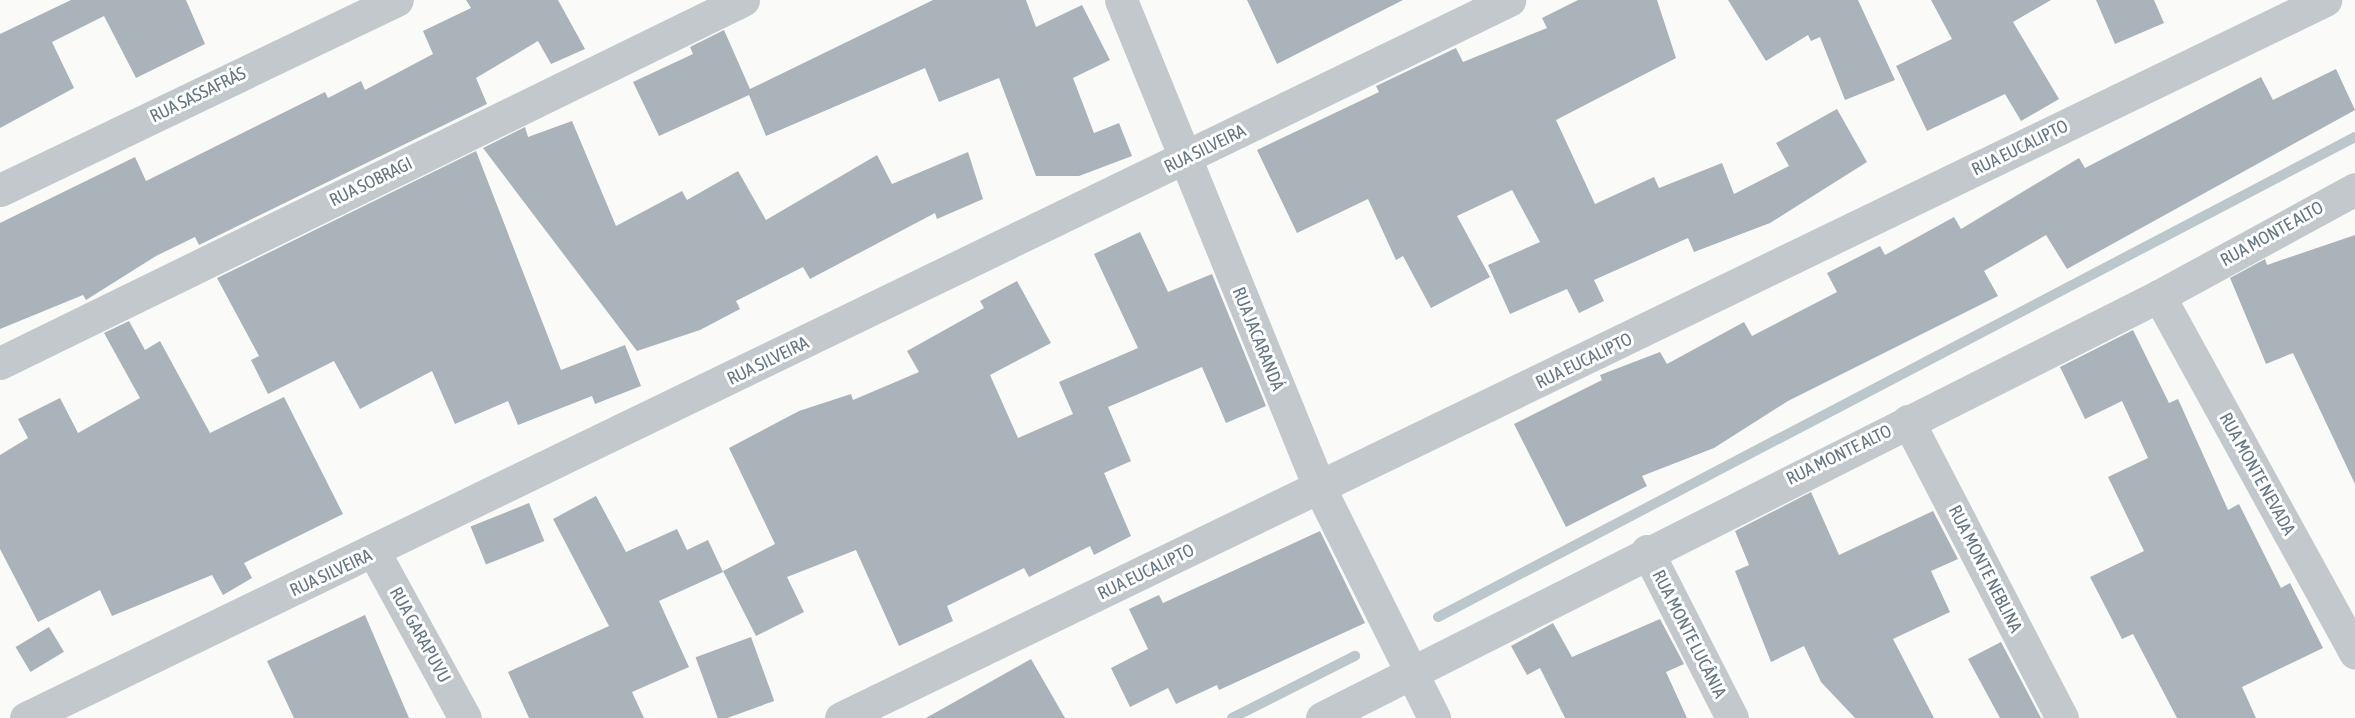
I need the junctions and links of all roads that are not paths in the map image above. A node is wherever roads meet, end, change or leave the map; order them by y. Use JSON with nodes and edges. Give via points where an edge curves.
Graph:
{"nodes":[{"id":1,"x":397,"y":0,"type":"edge"},
{"id":2,"x":743,"y":0,"type":"edge"},
{"id":3,"x":1121,"y":0,"type":"edge"},
{"id":4,"x":1509,"y":0,"type":"edge"},
{"id":5,"x":2325,"y":0,"type":"edge"},
{"id":6,"x":1184,"y":160,"type":"junction"},
{"id":7,"x":2355,"y":189,"type":"edge"},
{"id":8,"x":0,"y":190,"type":"edge"},
{"id":9,"x":2159,"y":296,"type":"junction"},
{"id":10,"x":0,"y":363,"type":"edge"},
{"id":11,"x":1908,"y":421,"type":"junction"},
{"id":12,"x":1320,"y":489,"type":"junction"},
{"id":13,"x":1647,"y":551,"type":"junction"},
{"id":14,"x":374,"y":552,"type":"junction"},
{"id":15,"x":2355,"y":653,"type":"edge"},
{"id":16,"x":1412,"y":672,"type":"junction"},
{"id":17,"x":26,"y":718,"type":"edge"},
{"id":18,"x":465,"y":718,"type":"edge"},
{"id":19,"x":841,"y":718,"type":"edge"},
{"id":20,"x":1322,"y":718,"type":"edge"},
{"id":21,"x":1434,"y":718,"type":"edge"},
{"id":22,"x":1732,"y":718,"type":"edge"},
{"id":23,"x":2062,"y":718,"type":"edge"}],
"edges":[{"from":1,"to":8,"type":"street","name":"RUA SASSAFRÁS"},
{"from":2,"to":10,"type":"street","name":"RUA SOBRAGI"},
{"from":3,"to":6,"type":"street","name":"RUA JACARANDÁ"},
{"from":4,"to":6,"type":"street","name":"RUA SILVEIRA"},
{"from":5,"to":12,"type":"street","name":"RUA EUCALIPTO"},
{"from":6,"to":12,"type":"street","name":"RUA JACARANDÁ"},
{"from":6,"to":14,"type":"street","name":"RUA SILVEIRA"},
{"from":7,"to":9,"type":"street","name":"RUA MONTE ALTO"},
{"from":9,"to":11,"type":"street","name":"RUA MONTE ALTO"},
{"from":9,"to":15,"type":"street","name":"RUA MONTE NEVADA"},
{"from":11,"to":13,"type":"street","name":"RUA MONTE ALTO"},
{"from":11,"to":23,"type":"street","name":"RUA MONTE NEBLINA"},
{"from":12,"to":16,"type":"street","name":"RUA JACARANDÁ"},
{"from":12,"to":19,"type":"street","name":"RUA EUCALIPTO"},
{"from":13,"to":16,"type":"street","name":"RUA MONTE ALTO"},
{"from":13,"to":22,"type":"street","name":"RUA MONTE LUCÂNIA"},
{"from":14,"to":17,"type":"street","name":"RUA SILVEIRA"},
{"from":14,"to":18,"type":"street","name":"RUA GARAPUVU"},
{"from":16,"to":20,"type":"street","name":"RUA MONTE ALTO"},
{"from":16,"to":21,"type":"street","name":"RUA JACARANDÁ"}]}
